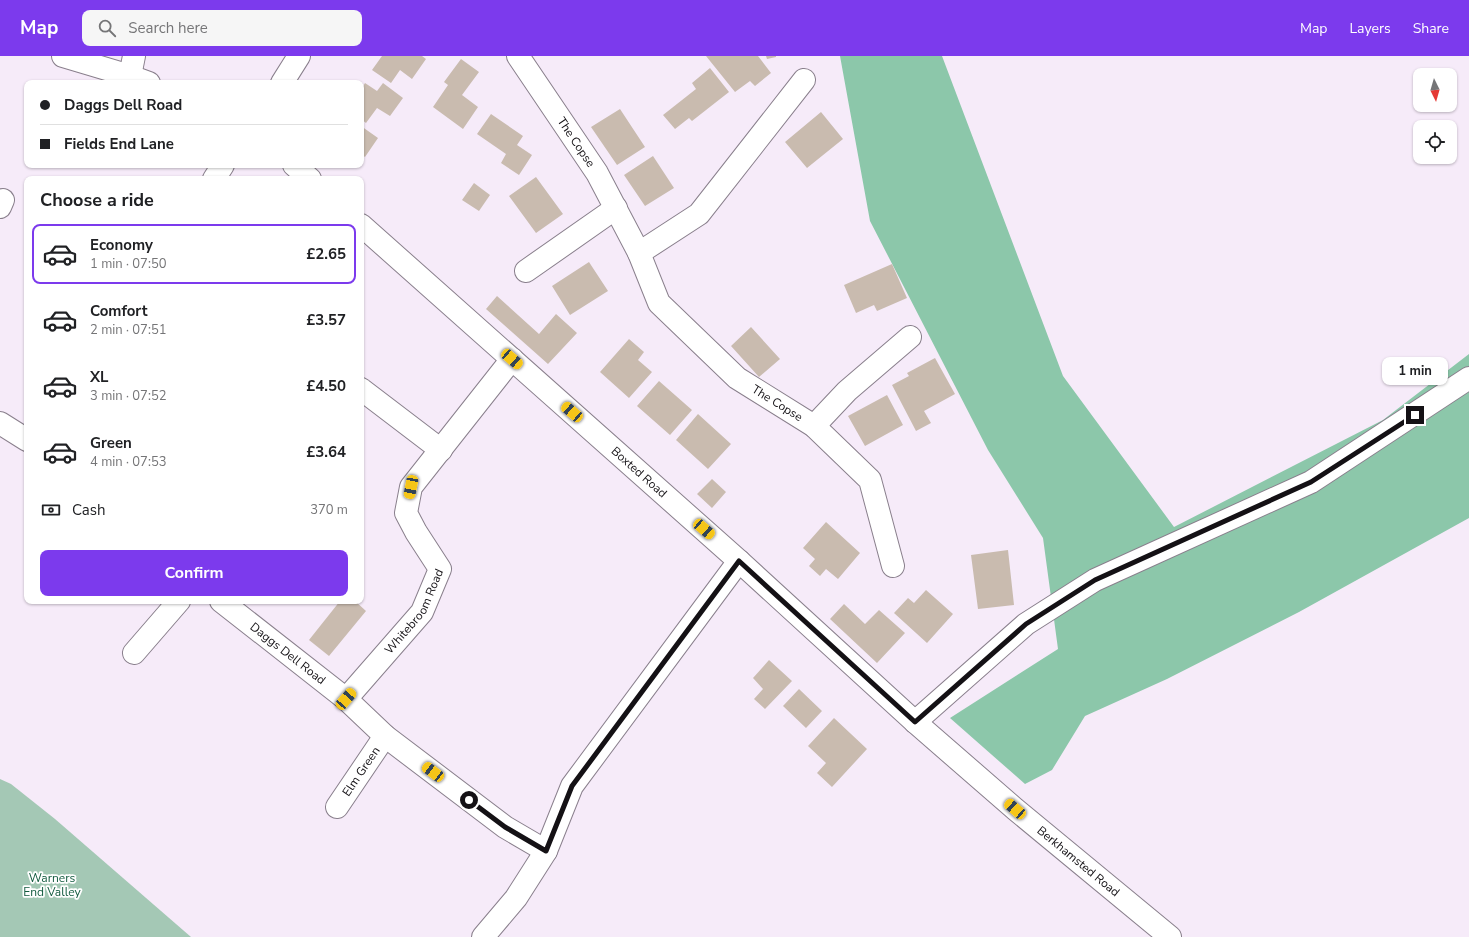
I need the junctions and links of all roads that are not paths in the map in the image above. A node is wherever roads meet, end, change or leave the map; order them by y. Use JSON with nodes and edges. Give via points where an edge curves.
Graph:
{"nodes":[{"id":1,"x":63,"y":56,"type":"edge"},
{"id":2,"x":298,"y":56,"type":"edge"},
{"id":3,"x":518,"y":56,"type":"edge"},
{"id":4,"x":138,"y":72,"type":"edge"},
{"id":5,"x":284,"y":80,"type":"edge"},
{"id":6,"x":804,"y":80,"type":"dead end"},
{"id":7,"x":297,"y":168,"type":"edge"},
{"id":8,"x":307,"y":176,"type":"edge"},
{"id":9,"x":616,"y":208,"type":"junction"},
{"id":10,"x":364,"y":228,"type":"edge"},
{"id":11,"x":639,"y":253,"type":"junction"},
{"id":12,"x":526,"y":271,"type":"dead end"},
{"id":13,"x":910,"y":337,"type":"dead end"},
{"id":14,"x":512,"y":359,"type":"junction"},
{"id":15,"x":1469,"y":378,"type":"edge"},
{"id":16,"x":364,"y":391,"type":"edge"},
{"id":17,"x":0,"y":423,"type":"edge"},
{"id":18,"x":814,"y":426,"type":"junction"},
{"id":19,"x":24,"y":438,"type":"edge"},
{"id":20,"x":441,"y":450,"type":"junction"},
{"id":21,"x":739,"y":561,"type":"junction"},
{"id":22,"x":893,"y":566,"type":"dead end"},
{"id":23,"x":176,"y":604,"type":"edge"},
{"id":24,"x":225,"y":604,"type":"edge"},
{"id":25,"x":134,"y":653,"type":"dead end"},
{"id":26,"x":346,"y":699,"type":"junction"},
{"id":27,"x":915,"y":722,"type":"junction"},
{"id":28,"x":385,"y":736,"type":"junction"},
{"id":29,"x":337,"y":807,"type":"dead end"},
{"id":30,"x":546,"y":851,"type":"junction"},
{"id":31,"x":483,"y":937,"type":"edge"},
{"id":32,"x":1170,"y":937,"type":"edge"}],
"edges":[{"from":1,"to":4,"type":"street"},
{"from":2,"to":5,"type":"street"},
{"from":3,"to":9,"type":"street","name":"The Copse","via":[[597,173]]},
{"from":6,"to":11,"type":"street","via":[[699,214]]},
{"from":7,"to":8,"type":"street"},
{"from":9,"to":11,"type":"street","name":"The Copse"},
{"from":9,"to":12,"type":"street"},
{"from":10,"to":14,"type":"street","name":"Boxted Road"},
{"from":11,"to":18,"type":"street","name":"The Copse","via":[[659,302],[737,378]]},
{"from":13,"to":18,"type":"street","via":[[847,391]]},
{"from":14,"to":20,"type":"street","name":"Whitebroom Road"},
{"from":14,"to":21,"type":"street","name":"Boxted Road"},
{"from":15,"to":27,"type":"street","via":[[1311,482],[1095,580],[1026,624]]},
{"from":16,"to":20,"type":"street"},
{"from":17,"to":19,"type":"street"},
{"from":18,"to":22,"type":"street","name":"The Copse","via":[[870,480]]},
{"from":20,"to":26,"type":"street","name":"Whitebroom Road","via":[[411,487],[406,513],[440,569],[422,612]]},
{"from":21,"to":27,"type":"street","name":"Boxted Road"},
{"from":21,"to":30,"type":"street","via":[[572,786]]},
{"from":23,"to":25,"type":"street"},
{"from":24,"to":26,"type":"street","name":"Daggs Dell Road"},
{"from":26,"to":28,"type":"street","name":"Daggs Dell Road"},
{"from":27,"to":32,"type":"street","name":"Berkhamsted Road","via":[[1015,809]]},
{"from":28,"to":29,"type":"street","name":"Elm Green"},
{"from":28,"to":30,"type":"street","name":"Daggs Dell Road","via":[[505,827]]},
{"from":30,"to":31,"type":"street","via":[[516,898]]}]}
